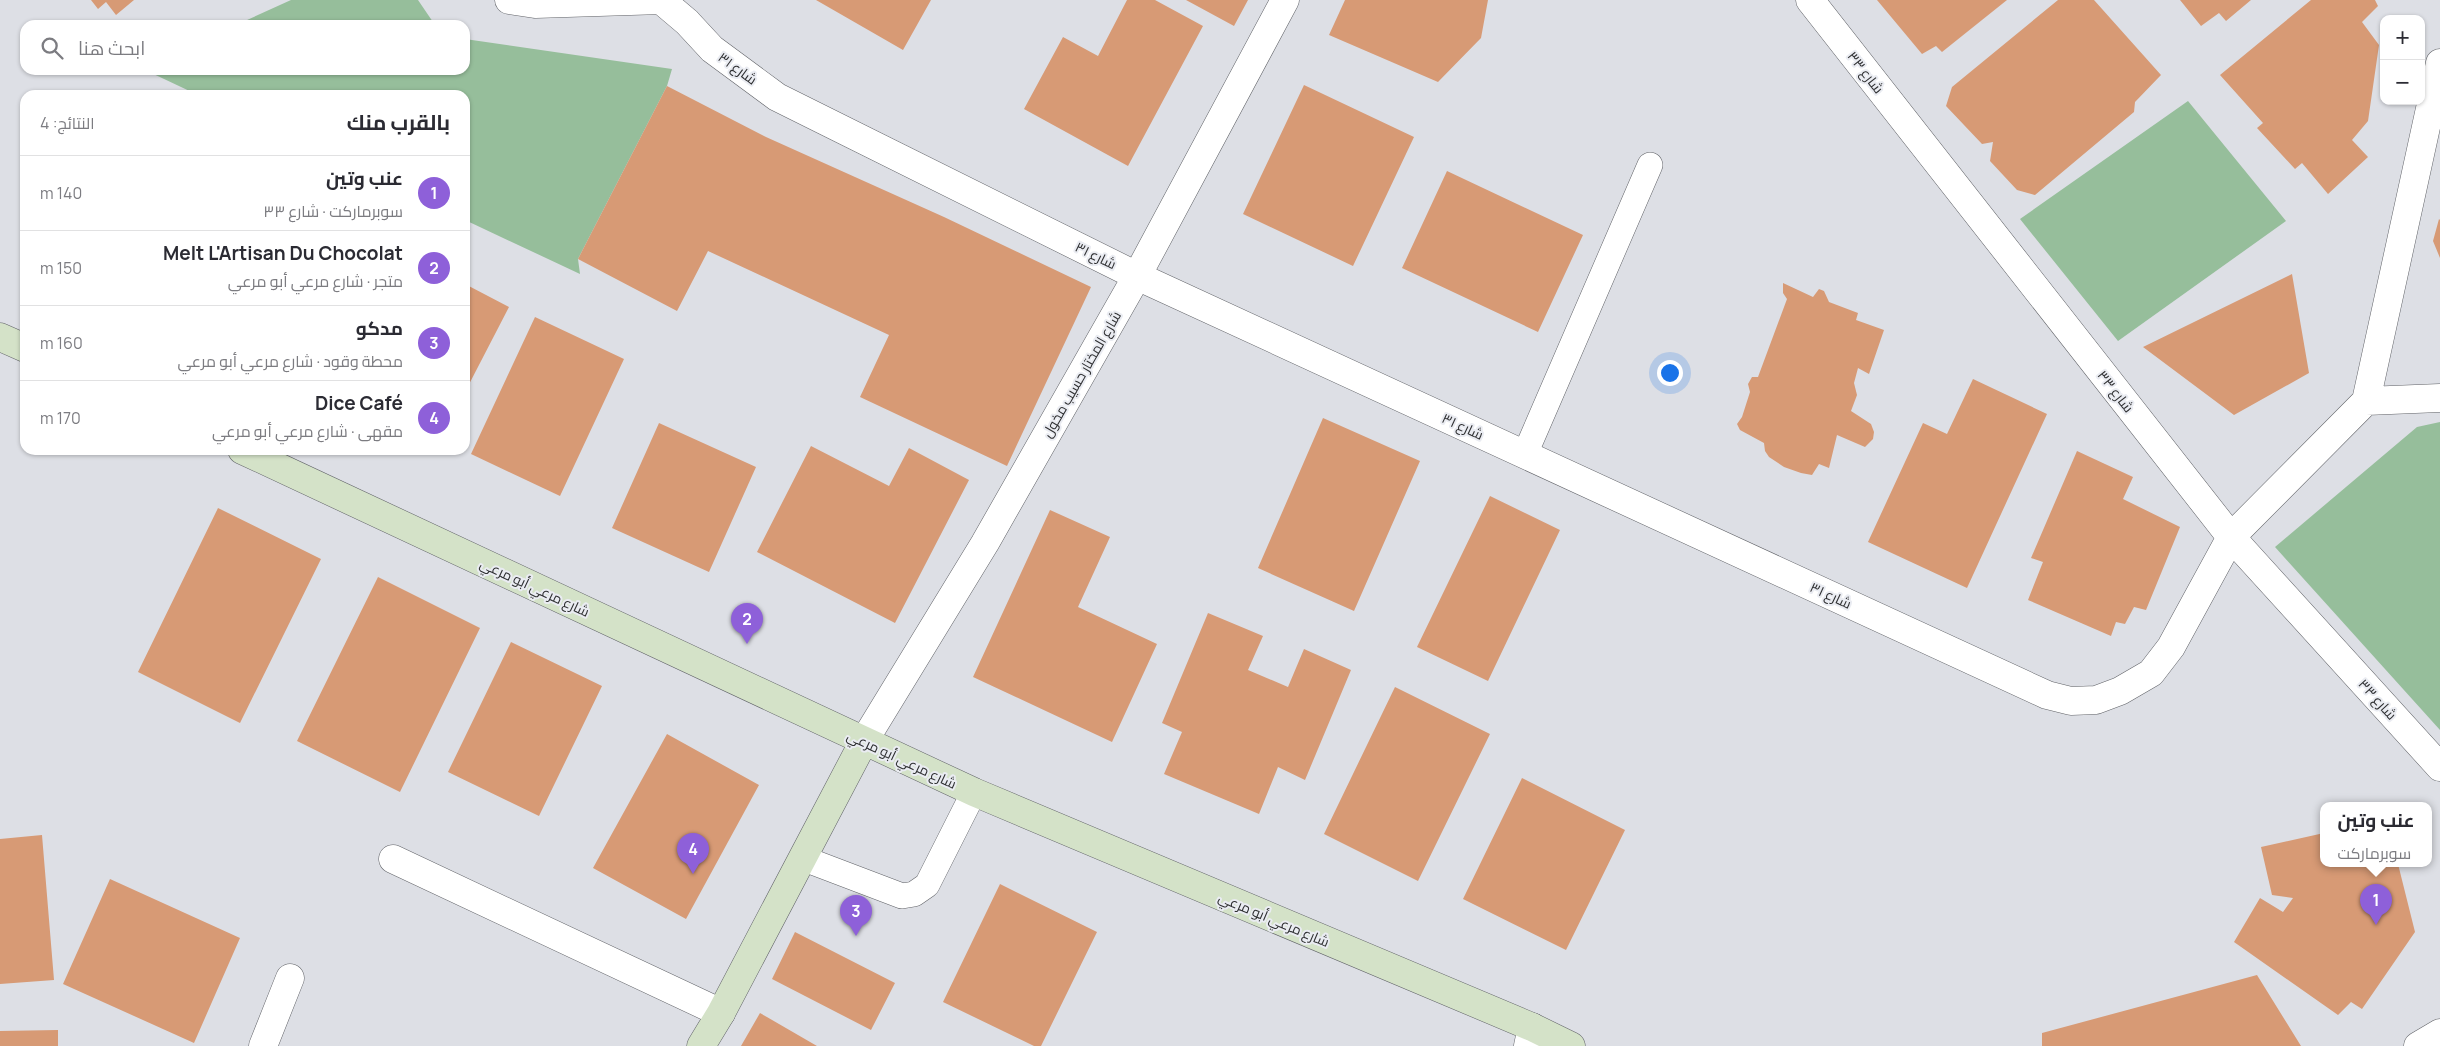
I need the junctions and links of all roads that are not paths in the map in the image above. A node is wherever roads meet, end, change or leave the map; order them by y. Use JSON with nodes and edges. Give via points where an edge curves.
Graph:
{"nodes":[{"id":1,"x":509,"y":0,"type":"edge"},
{"id":2,"x":661,"y":0,"type":"edge"},
{"id":3,"x":1285,"y":0,"type":"edge"},
{"id":4,"x":1810,"y":0,"type":"edge"},
{"id":5,"x":2440,"y":63,"type":"edge"},
{"id":6,"x":1650,"y":165,"type":"dead end"},
{"id":7,"x":1137,"y":276,"type":"junction"},
{"id":8,"x":0,"y":337,"type":"edge"},
{"id":9,"x":20,"y":346,"type":"edge"},
{"id":10,"x":2440,"y":398,"type":"edge"},
{"id":11,"x":2366,"y":401,"type":"junction"},
{"id":12,"x":1525,"y":454,"type":"junction"},
{"id":13,"x":253,"y":455,"type":"edge"},
{"id":14,"x":2231,"y":537,"type":"junction"},
{"id":15,"x":864,"y":741,"type":"junction"},
{"id":16,"x":2440,"y":767,"type":"edge"},
{"id":17,"x":974,"y":792,"type":"junction"},
{"id":18,"x":802,"y":858,"type":"junction"},
{"id":19,"x":393,"y":859,"type":"dead end"},
{"id":20,"x":290,"y":978,"type":"dead end"},
{"id":21,"x":721,"y":1013,"type":"junction"},
{"id":22,"x":2440,"y":1033,"type":"edge"},
{"id":23,"x":1530,"y":1037,"type":"edge"},
{"id":24,"x":263,"y":1046,"type":"edge"},
{"id":25,"x":701,"y":1046,"type":"edge"},
{"id":26,"x":1570,"y":1046,"type":"edge"},
{"id":27,"x":2418,"y":1046,"type":"edge"}],
"edges":[{"from":1,"to":2,"type":"street","via":[[535,4]]},
{"from":2,"to":7,"type":"street","name":"شارع ٣١","via":[[712,49],[777,97]]},
{"from":3,"to":7,"type":"street","name":"شارع المختار حسيب مخول"},
{"from":4,"to":14,"type":"street","name":"شارع ٣٣"},
{"from":5,"to":11,"type":"street"},
{"from":6,"to":12,"type":"lane"},
{"from":7,"to":12,"type":"street","name":"شارع ٣١"},
{"from":7,"to":15,"type":"street","name":"شارع المختار حسيب مخول","via":[[985,543]]},
{"from":8,"to":9,"type":"main road"},
{"from":10,"to":11,"type":"street"},
{"from":11,"to":14,"type":"street","name":"شارع ٣١"},
{"from":12,"to":14,"type":"street","name":"شارع ٣١","via":[[2047,695],[2071,701],[2096,700],[2151,673],[2171,647]]},
{"from":13,"to":15,"type":"main road","name":"شارع مرعي أبو مرعي"},
{"from":14,"to":16,"type":"street","name":"شارع ٣٣"},
{"from":15,"to":17,"type":"main road","name":"شارع مرعي أبو مرعي"},
{"from":15,"to":18,"type":"main road"},
{"from":17,"to":18,"type":"lane","via":[[927,885],[914,894],[902,896]]},
{"from":17,"to":23,"type":"main road","name":"شارع مرعي أبو مرعي"},
{"from":18,"to":21,"type":"main road"},
{"from":19,"to":21,"type":"street"},
{"from":20,"to":24,"type":"street"},
{"from":21,"to":25,"type":"main road"},
{"from":22,"to":27,"type":"street"},
{"from":23,"to":26,"type":"main road","name":"شارع مرعي أبو مرعي"}]}
